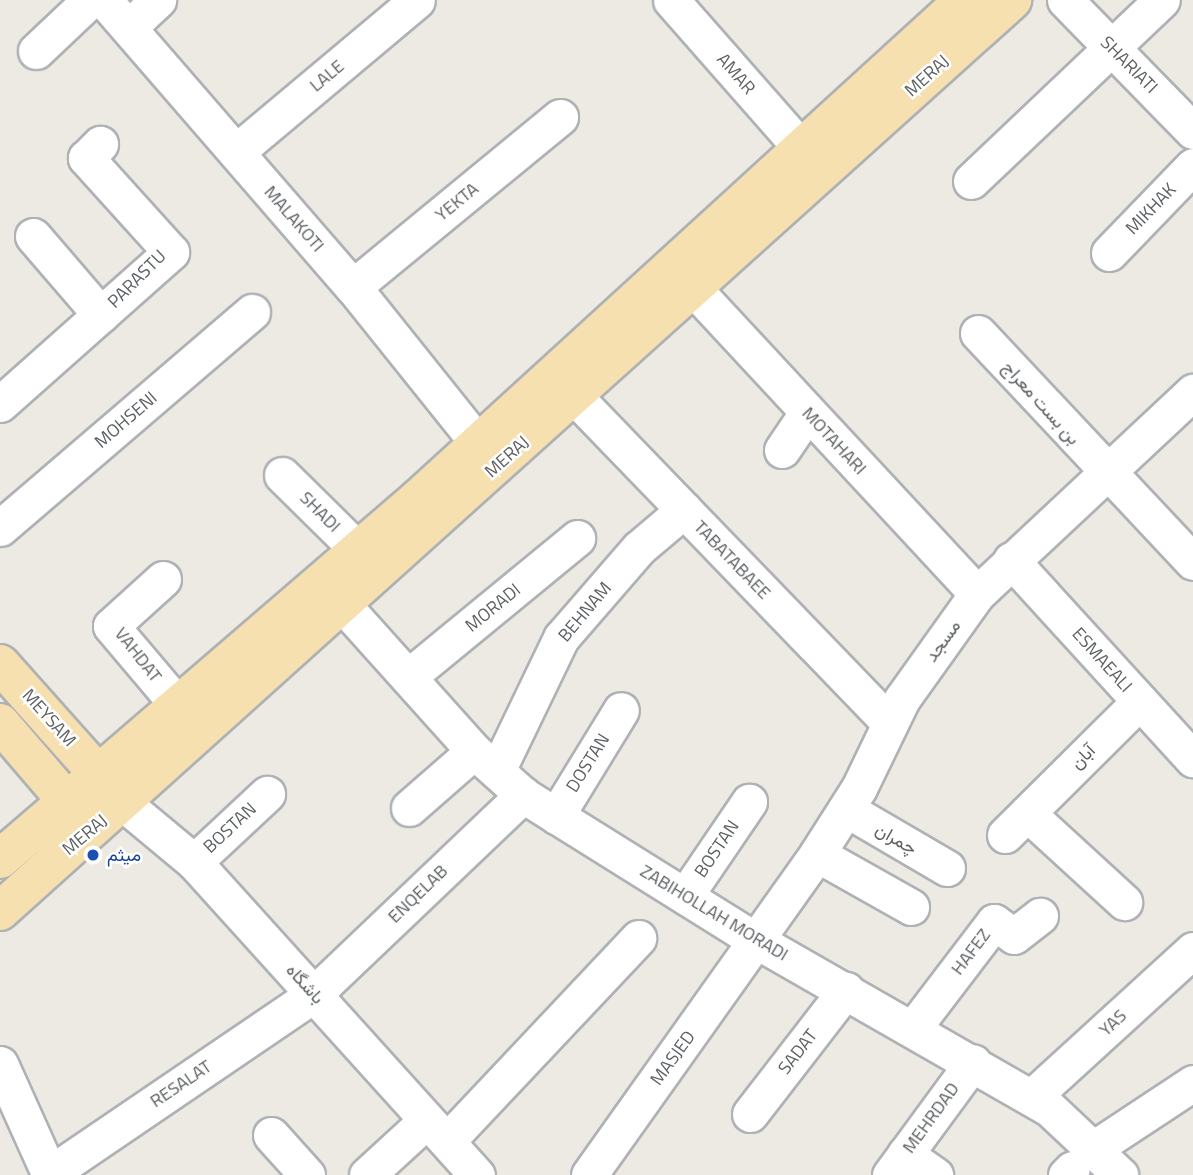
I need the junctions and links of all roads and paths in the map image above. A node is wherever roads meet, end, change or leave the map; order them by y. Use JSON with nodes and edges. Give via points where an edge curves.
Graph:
{"nodes":[{"id":1,"x":90,"y":0,"type":"edge"},
{"id":2,"x":104,"y":0,"type":"edge"},
{"id":3,"x":158,"y":0,"type":"edge"},
{"id":4,"x":417,"y":0,"type":"edge"},
{"id":5,"x":671,"y":0,"type":"edge"},
{"id":6,"x":964,"y":0,"type":"edge"},
{"id":7,"x":1012,"y":0,"type":"edge"},
{"id":8,"x":1065,"y":0,"type":"edge"},
{"id":9,"x":1163,"y":0,"type":"edge"},
{"id":10,"x":129,"y":27,"type":"junction"},
{"id":11,"x":1112,"y":48,"type":"junction"},
{"id":12,"x":36,"y":51,"type":"dead end"},
{"id":13,"x":560,"y":117,"type":"dead end"},
{"id":14,"x":1193,"y":131,"type":"edge"},
{"id":15,"x":100,"y":145,"type":"dead end"},
{"id":16,"x":802,"y":148,"type":"junction"},
{"id":17,"x":236,"y":152,"type":"junction"},
{"id":18,"x":1193,"y":166,"type":"edge"},
{"id":19,"x":971,"y":181,"type":"dead end"},
{"id":20,"x":33,"y":236,"type":"dead end"},
{"id":21,"x":1109,"y":253,"type":"dead end"},
{"id":22,"x":682,"y":276,"type":"junction"},
{"id":23,"x":353,"y":287,"type":"junction"},
{"id":24,"x":252,"y":312,"type":"dead end"},
{"id":25,"x":101,"y":315,"type":"junction"},
{"id":26,"x":978,"y":333,"type":"dead end"},
{"id":27,"x":1193,"y":392,"type":"edge"},
{"id":28,"x":574,"y":396,"type":"junction"},
{"id":29,"x":0,"y":404,"type":"edge"},
{"id":30,"x":807,"y":413,"type":"junction"},
{"id":31,"x":478,"y":443,"type":"junction"},
{"id":32,"x":782,"y":450,"type":"dead end"},
{"id":33,"x":1104,"y":472,"type":"junction"},
{"id":34,"x":282,"y":475,"type":"dead end"},
{"id":35,"x":684,"y":510,"type":"junction"},
{"id":36,"x":0,"y":528,"type":"edge"},
{"id":37,"x":577,"y":538,"type":"dead end"},
{"id":38,"x":358,"y":550,"type":"junction"},
{"id":39,"x":1011,"y":560,"type":"junction"},
{"id":40,"x":1193,"y":562,"type":"edge"},
{"id":41,"x":163,"y":579,"type":"dead end"},
{"id":42,"x":977,"y":594,"type":"junction"},
{"id":43,"x":343,"y":606,"type":"junction"},
{"id":44,"x":0,"y":664,"type":"edge"},
{"id":45,"x":408,"y":677,"type":"junction"},
{"id":46,"x":1140,"y":701,"type":"junction"},
{"id":47,"x":177,"y":704,"type":"junction"},
{"id":48,"x":621,"y":710,"type":"dead end"},
{"id":49,"x":0,"y":723,"type":"edge"},
{"id":50,"x":890,"y":723,"type":"junction"},
{"id":51,"x":1193,"y":759,"type":"edge"},
{"id":52,"x":486,"y":761,"type":"junction"},
{"id":53,"x":110,"y":762,"type":"junction"},
{"id":54,"x":267,"y":794,"type":"dead end"},
{"id":55,"x":523,"y":794,"type":"junction"},
{"id":56,"x":749,"y":802,"type":"dead end"},
{"id":57,"x":123,"y":803,"type":"junction"},
{"id":58,"x":409,"y":808,"type":"dead end"},
{"id":59,"x":846,"y":809,"type":"junction"},
{"id":60,"x":52,"y":811,"type":"junction"},
{"id":61,"x":555,"y":816,"type":"junction"},
{"id":62,"x":91,"y":830,"type":"junction"},
{"id":63,"x":817,"y":854,"type":"junction"},
{"id":64,"x":0,"y":859,"type":"edge"},
{"id":65,"x":194,"y":862,"type":"junction"},
{"id":66,"x":947,"y":868,"type":"dead end"},
{"id":67,"x":685,"y":896,"type":"junction"},
{"id":68,"x":1124,"y":902,"type":"dead end"},
{"id":69,"x":911,"y":907,"type":"dead end"},
{"id":70,"x":0,"y":911,"type":"edge"},
{"id":71,"x":1040,"y":916,"type":"dead end"},
{"id":72,"x":638,"y":938,"type":"dead end"},
{"id":73,"x":757,"y":940,"type":"junction"},
{"id":74,"x":1193,"y":950,"type":"edge"},
{"id":75,"x":846,"y":990,"type":"junction"},
{"id":76,"x":314,"y":994,"type":"junction"},
{"id":77,"x":914,"y":1027,"type":"junction"},
{"id":78,"x":973,"y":1062,"type":"junction"},
{"id":79,"x":0,"y":1065,"type":"edge"},
{"id":80,"x":1193,"y":1083,"type":"edge"},
{"id":81,"x":1032,"y":1097,"type":"junction"},
{"id":82,"x":750,"y":1114,"type":"dead end"},
{"id":83,"x":437,"y":1131,"type":"junction"},
{"id":84,"x":271,"y":1135,"type":"dead end"},
{"id":85,"x":897,"y":1164,"type":"edge"},
{"id":86,"x":1077,"y":1164,"type":"edge"},
{"id":87,"x":49,"y":1175,"type":"edge"},
{"id":88,"x":307,"y":1175,"type":"edge"},
{"id":89,"x":367,"y":1175,"type":"edge"},
{"id":90,"x":477,"y":1175,"type":"edge"},
{"id":91,"x":589,"y":1175,"type":"edge"},
{"id":92,"x":935,"y":1175,"type":"edge"},
{"id":93,"x":1120,"y":1175,"type":"edge"}],
"edges":[{"from":1,"to":12,"type":"street"},
{"from":2,"to":10,"type":"street","name":"MALAKOTI"},
{"from":3,"to":10,"type":"street"},
{"from":4,"to":17,"type":"street","name":"LALE"},
{"from":5,"to":16,"type":"street","name":"AMAR"},
{"from":6,"to":16,"type":"main road","name":"MERAJ"},
{"from":7,"to":22,"type":"main road","name":"MERAJ"},
{"from":8,"to":11,"type":"street","name":"SHARIATI"},
{"from":9,"to":11,"type":"street"},
{"from":10,"to":17,"type":"street","name":"MALAKOTI"},
{"from":11,"to":14,"type":"street","name":"SHARIATI"},
{"from":11,"to":19,"type":"street"},
{"from":13,"to":23,"type":"street","name":"YEKTA"},
{"from":15,"to":25,"type":"street","name":"PARASTU","via":[[86,158],[171,251]]},
{"from":16,"to":22,"type":"main road","name":"MERAJ"},
{"from":17,"to":23,"type":"street","name":"MALAKOTI"},
{"from":18,"to":21,"type":"street","name":"MIKHAK"},
{"from":20,"to":25,"type":"street"},
{"from":22,"to":28,"type":"main road","name":"MERAJ"},
{"from":22,"to":30,"type":"street","name":"MOTAHARI"},
{"from":22,"to":31,"type":"main road","name":"MERAJ"},
{"from":23,"to":31,"type":"street","name":"MALAKOTI"},
{"from":24,"to":36,"type":"street","name":"MOHSENI"},
{"from":25,"to":29,"type":"street","name":"PARASTU"},
{"from":26,"to":33,"type":"street","name":"بن بست معراج"},
{"from":27,"to":33,"type":"street","name":"مسجد"},
{"from":28,"to":35,"type":"street","name":"TABATABAEE"},
{"from":28,"to":43,"type":"main road","name":"MERAJ"},
{"from":30,"to":32,"type":"street"},
{"from":30,"to":42,"type":"street","name":"MOTAHARI"},
{"from":31,"to":38,"type":"main road","name":"MERAJ"},
{"from":33,"to":39,"type":"street","name":"مسجد"},
{"from":33,"to":40,"type":"street","name":"بن بست معراج"},
{"from":34,"to":38,"type":"street","name":"SHADI"},
{"from":35,"to":50,"type":"street","name":"TABATABAEE"},
{"from":35,"to":52,"type":"street","name":"BEHNAM","via":[[639,548],[561,638]]},
{"from":37,"to":45,"type":"street","name":"MORADI"},
{"from":38,"to":47,"type":"main road","name":"MERAJ"},
{"from":39,"to":42,"type":"street","name":"مسجد"},
{"from":39,"to":46,"type":"street","name":"ESMAEALI"},
{"from":41,"to":47,"type":"street","name":"VAHDAT","via":[[111,626]]},
{"from":42,"to":50,"type":"street","name":"مسجد"},
{"from":43,"to":45,"type":"street","name":"ZABIHOLLAH MORADI"},
{"from":43,"to":57,"type":"main road","name":"MERAJ"},
{"from":44,"to":53,"type":"main road","name":"MEYSAM","via":[[67,740]]},
{"from":45,"to":52,"type":"street","name":"ZABIHOLLAH MORADI"},
{"from":46,"to":51,"type":"street","name":"ESMAEALI"},
{"from":46,"to":68,"type":"street","name":"آبان","via":[[1016,824]]},
{"from":47,"to":53,"type":"main road","name":"MERAJ"},
{"from":48,"to":61,"type":"street","name":"DOSTAN"},
{"from":49,"to":60,"type":"main road","via":[[33,763]]},
{"from":50,"to":59,"type":"street","name":"مسجد"},
{"from":52,"to":55,"type":"street","name":"ZABIHOLLAH MORADI"},
{"from":52,"to":58,"type":"street"},
{"from":53,"to":57,"type":"main road"},
{"from":53,"to":60,"type":"main road","name":"MERAJ"},
{"from":54,"to":65,"type":"street","name":"BOSTAN"},
{"from":55,"to":61,"type":"street","name":"ZABIHOLLAH MORADI"},
{"from":55,"to":76,"type":"street","name":"ENQELAB"},
{"from":56,"to":67,"type":"street","name":"BOSTAN"},
{"from":57,"to":62,"type":"main road","name":"MERAJ"},
{"from":57,"to":65,"type":"street","name":"باشگاه"},
{"from":59,"to":63,"type":"street","name":"مسجد"},
{"from":59,"to":66,"type":"street","name":"چمران"},
{"from":60,"to":62,"type":"main road"},
{"from":60,"to":64,"type":"main road","name":"MERAJ"},
{"from":61,"to":67,"type":"street","name":"ZABIHOLLAH MORADI"},
{"from":62,"to":70,"type":"main road","name":"MERAJ"},
{"from":63,"to":69,"type":"street"},
{"from":63,"to":73,"type":"street","name":"مسجد"},
{"from":65,"to":76,"type":"street","name":"باشگاه"},
{"from":67,"to":73,"type":"street","name":"ZABIHOLLAH MORADI"},
{"from":71,"to":77,"type":"street","name":"HAFEZ","via":[[1014,936],[994,922]]},
{"from":72,"to":83,"type":"street"},
{"from":73,"to":75,"type":"street","name":"ZABIHOLLAH MORADI"},
{"from":73,"to":91,"type":"street","name":"MASJED"},
{"from":74,"to":81,"type":"street","name":"YAS"},
{"from":75,"to":77,"type":"street","name":"ZABIHOLLAH MORADI"},
{"from":75,"to":82,"type":"street","name":"SADAT"},
{"from":76,"to":83,"type":"street","name":"باشگاه"},
{"from":76,"to":87,"type":"street","name":"RESALAT"},
{"from":77,"to":78,"type":"street","name":"ZABIHOLLAH MORADI"},
{"from":78,"to":81,"type":"street","name":"ZABIHOLLAH MORADI"},
{"from":78,"to":85,"type":"street","name":"MEHRDAD"},
{"from":79,"to":87,"type":"street"},
{"from":80,"to":86,"type":"street"},
{"from":81,"to":86,"type":"street","name":"ZABIHOLLAH MORADI"},
{"from":83,"to":89,"type":"street"},
{"from":83,"to":90,"type":"street","name":"باشگاه"},
{"from":84,"to":88,"type":"street"},
{"from":85,"to":92,"type":"street"},
{"from":86,"to":93,"type":"street","name":"ZABIHOLLAH MORADI"}]}
